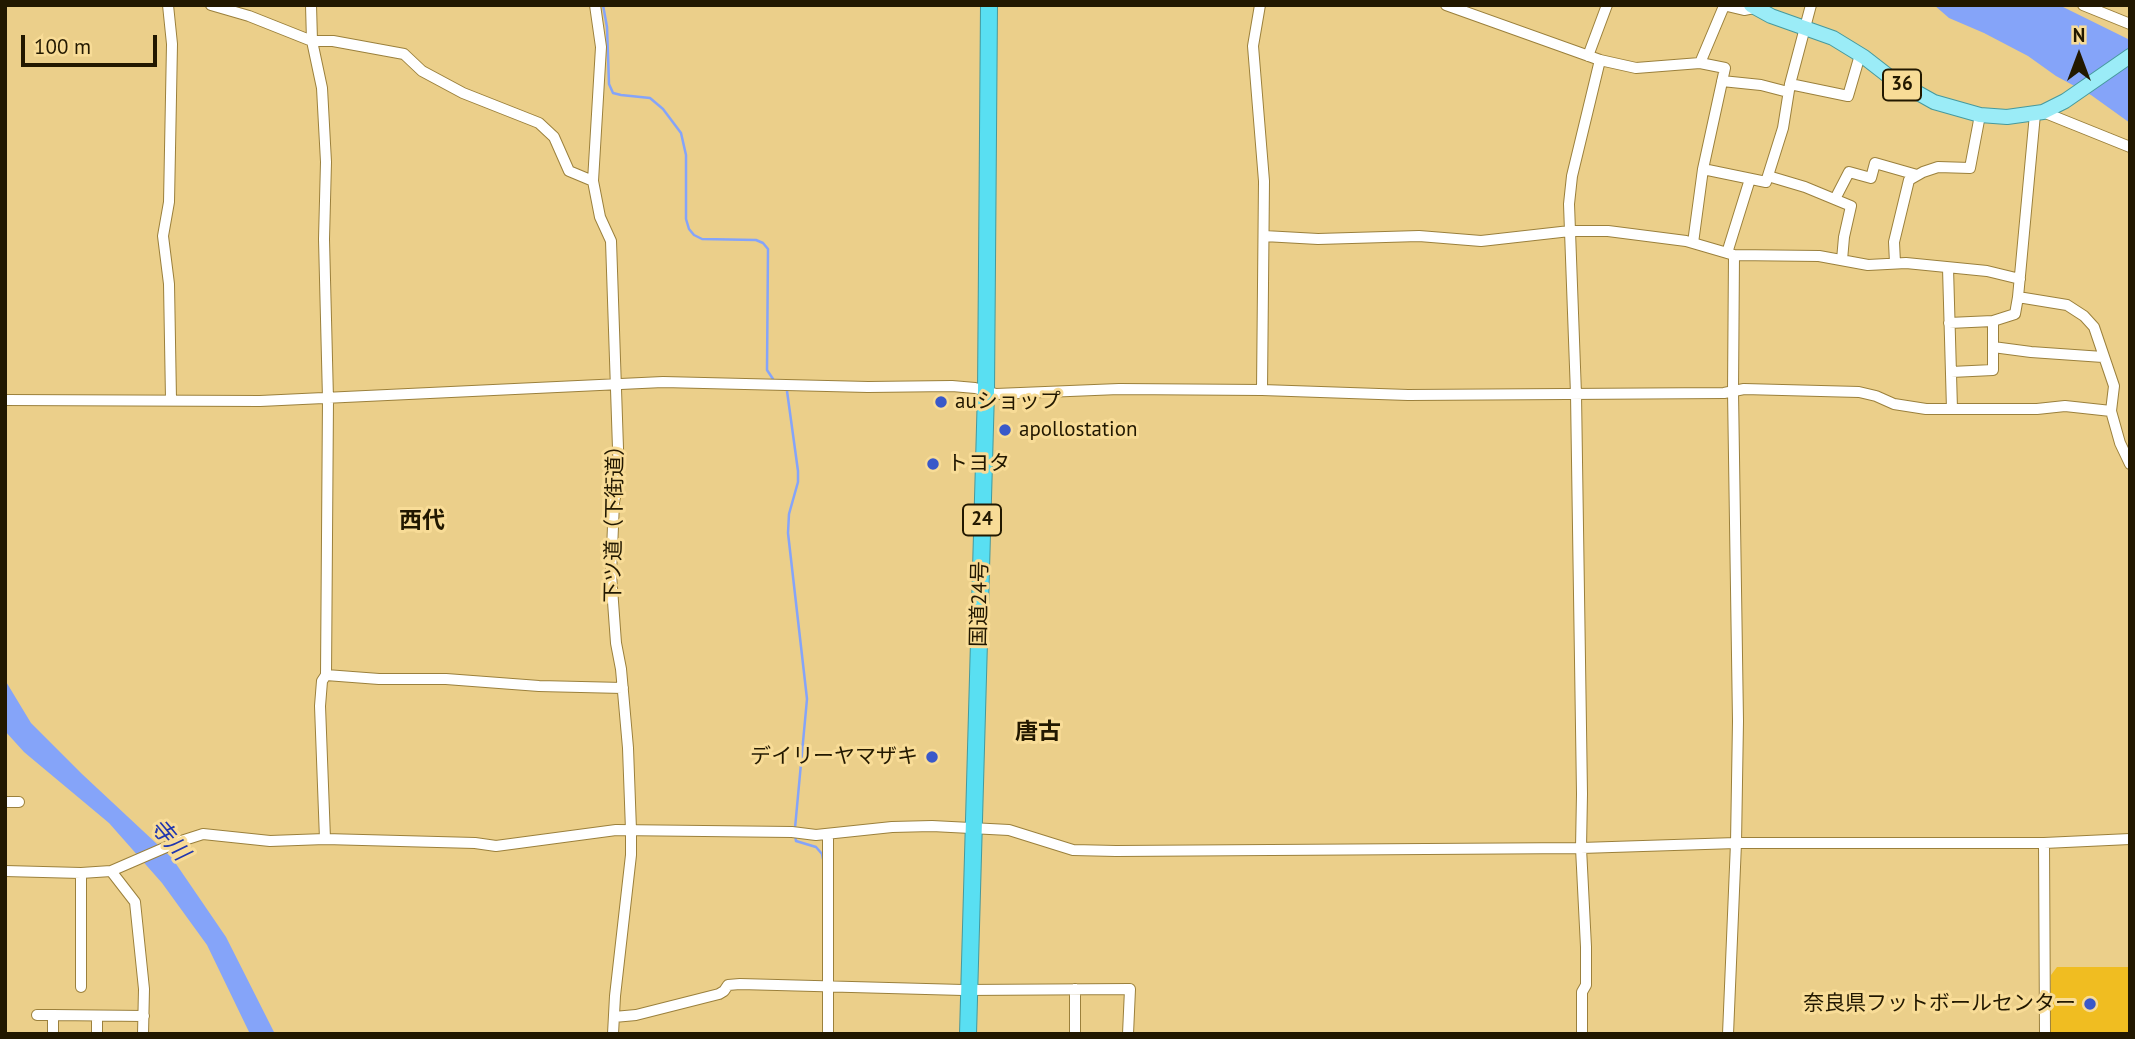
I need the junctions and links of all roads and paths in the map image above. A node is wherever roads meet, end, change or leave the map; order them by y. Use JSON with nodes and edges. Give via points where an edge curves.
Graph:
{"nodes":[{"id":1,"x":168,"y":5,"type":"edge"},
{"id":2,"x":211,"y":5,"type":"edge"},
{"id":3,"x":311,"y":5,"type":"edge"},
{"id":4,"x":595,"y":5,"type":"edge"},
{"id":5,"x":989,"y":5,"type":"edge"},
{"id":6,"x":1260,"y":5,"type":"edge"},
{"id":7,"x":1446,"y":5,"type":"edge"},
{"id":8,"x":1607,"y":5,"type":"edge"},
{"id":9,"x":1723,"y":5,"type":"edge"},
{"id":10,"x":1811,"y":5,"type":"edge"},
{"id":11,"x":2083,"y":5,"type":"edge"},
{"id":12,"x":1752,"y":6,"type":"edge"},
{"id":13,"x":2130,"y":24,"type":"edge"},
{"id":14,"x":1805,"y":27,"type":"junction"},
{"id":15,"x":312,"y":41,"type":"junction"},
{"id":16,"x":1588,"y":55,"type":"junction"},
{"id":17,"x":1860,"y":55,"type":"junction"},
{"id":18,"x":2130,"y":56,"type":"edge"},
{"id":19,"x":1600,"y":60,"type":"junction"},
{"id":20,"x":1700,"y":63,"type":"junction"},
{"id":21,"x":1723,"y":81,"type":"junction"},
{"id":22,"x":1789,"y":88,"type":"junction"},
{"id":23,"x":2039,"y":113,"type":"junction"},
{"id":24,"x":1980,"y":115,"type":"junction"},
{"id":25,"x":2130,"y":147,"type":"edge"},
{"id":26,"x":1703,"y":169,"type":"junction"},
{"id":27,"x":1917,"y":175,"type":"junction"},
{"id":28,"x":1768,"y":176,"type":"junction"},
{"id":29,"x":1750,"y":179,"type":"junction"},
{"id":30,"x":593,"y":181,"type":"junction"},
{"id":31,"x":1835,"y":199,"type":"junction"},
{"id":32,"x":1570,"y":231,"type":"junction"},
{"id":33,"x":1264,"y":236,"type":"junction"},
{"id":34,"x":1693,"y":243,"type":"junction"},
{"id":35,"x":1730,"y":254,"type":"junction"},
{"id":36,"x":1842,"y":260,"type":"junction"},
{"id":37,"x":1895,"y":263,"type":"junction"},
{"id":38,"x":1948,"y":268,"type":"junction"},
{"id":39,"x":2020,"y":279,"type":"junction"},
{"id":40,"x":2018,"y":297,"type":"junction"},
{"id":41,"x":1993,"y":321,"type":"junction"},
{"id":42,"x":1949,"y":323,"type":"junction"},
{"id":43,"x":1993,"y":347,"type":"junction"},
{"id":44,"x":2103,"y":357,"type":"junction"},
{"id":45,"x":1951,"y":372,"type":"junction"},
{"id":46,"x":615,"y":383,"type":"junction"},
{"id":47,"x":1262,"y":390,"type":"junction"},
{"id":48,"x":986,"y":391,"type":"junction"},
{"id":49,"x":1733,"y":391,"type":"junction"},
{"id":50,"x":1576,"y":394,"type":"junction"},
{"id":51,"x":171,"y":399,"type":"junction"},
{"id":52,"x":328,"y":399,"type":"junction"},
{"id":53,"x":5,"y":400,"type":"edge"},
{"id":54,"x":1952,"y":409,"type":"junction"},
{"id":55,"x":2111,"y":411,"type":"junction"},
{"id":56,"x":2126,"y":449,"type":"edge"},
{"id":57,"x":2130,"y":464,"type":"edge"},
{"id":58,"x":326,"y":675,"type":"junction"},
{"id":59,"x":623,"y":688,"type":"junction"},
{"id":60,"x":5,"y":802,"type":"edge"},
{"id":61,"x":19,"y":802,"type":"dead end"},
{"id":62,"x":974,"y":827,"type":"junction"},
{"id":63,"x":631,"y":830,"type":"junction"},
{"id":64,"x":828,"y":835,"type":"junction"},
{"id":65,"x":324,"y":839,"type":"junction"},
{"id":66,"x":2130,"y":839,"type":"edge"},
{"id":67,"x":1736,"y":843,"type":"junction"},
{"id":68,"x":2043,"y":843,"type":"junction"},
{"id":69,"x":1581,"y":848,"type":"junction"},
{"id":70,"x":5,"y":871,"type":"edge"},
{"id":71,"x":111,"y":871,"type":"junction"},
{"id":72,"x":81,"y":873,"type":"junction"},
{"id":73,"x":823,"y":985,"type":"junction"},
{"id":74,"x":81,"y":987,"type":"dead end"},
{"id":75,"x":970,"y":989,"type":"junction"},
{"id":76,"x":1075,"y":989,"type":"junction"},
{"id":77,"x":37,"y":1015,"type":"dead end"},
{"id":78,"x":53,"y":1015,"type":"junction"},
{"id":79,"x":97,"y":1016,"type":"junction"},
{"id":80,"x":144,"y":1016,"type":"junction"},
{"id":81,"x":614,"y":1017,"type":"junction"},
{"id":82,"x":52,"y":1034,"type":"edge"},
{"id":83,"x":97,"y":1034,"type":"edge"},
{"id":84,"x":143,"y":1034,"type":"edge"},
{"id":85,"x":613,"y":1034,"type":"edge"},
{"id":86,"x":828,"y":1034,"type":"edge"},
{"id":87,"x":968,"y":1034,"type":"edge"},
{"id":88,"x":1074,"y":1034,"type":"edge"},
{"id":89,"x":1128,"y":1034,"type":"edge"},
{"id":90,"x":1582,"y":1034,"type":"edge"},
{"id":91,"x":1728,"y":1034,"type":"edge"},
{"id":92,"x":2045,"y":1034,"type":"edge"}],
"edges":[{"from":1,"to":51,"type":"street","via":[[172,44],[169,202],[163,236],[169,284]]},
{"from":2,"to":15,"type":"street"},
{"from":3,"to":15,"type":"street"},
{"from":4,"to":30,"type":"street","name":"下ツ道（下街道）","via":[[601,47]]},
{"from":5,"to":48,"type":"highway","name":"国道24号","number":"24"},
{"from":6,"to":33,"type":"street","via":[[1253,46]]},
{"from":7,"to":16,"type":"street"},
{"from":8,"to":16,"type":"street"},
{"from":9,"to":12,"type":"street"},
{"from":9,"to":20,"type":"street"},
{"from":10,"to":14,"type":"street"},
{"from":11,"to":13,"type":"street"},
{"from":12,"to":14,"type":"main road","number":"36"},
{"from":14,"to":17,"type":"main road","number":"36"},
{"from":14,"to":22,"type":"street"},
{"from":15,"to":30,"type":"street","via":[[404,54],[422,71],[463,93],[539,123],[554,137],[569,172]]},
{"from":15,"to":52,"type":"street","via":[[322,88]]},
{"from":16,"to":19,"type":"street"},
{"from":17,"to":22,"type":"street","via":[[1848,96]]},
{"from":17,"to":24,"type":"main road","number":"36","via":[[1934,102]]},
{"from":18,"to":23,"type":"main road","number":"36","via":[[2065,101]]},
{"from":19,"to":20,"type":"street","via":[[1636,68]]},
{"from":19,"to":32,"type":"street","via":[[1572,176]]},
{"from":20,"to":21,"type":"street","via":[[1725,68]]},
{"from":21,"to":22,"type":"street"},
{"from":21,"to":26,"type":"street"},
{"from":22,"to":28,"type":"street"},
{"from":23,"to":24,"type":"main road","number":"36"},
{"from":23,"to":25,"type":"street"},
{"from":23,"to":39,"type":"street"},
{"from":24,"to":27,"type":"street","via":[[1970,168],[1938,167]]},
{"from":26,"to":29,"type":"street"},
{"from":26,"to":34,"type":"street"},
{"from":27,"to":31,"type":"street","via":[[1875,163],[1871,178],[1849,172]]},
{"from":27,"to":37,"type":"street","via":[[1909,180],[1900,216]]},
{"from":28,"to":29,"type":"street","via":[[1766,182]]},
{"from":28,"to":31,"type":"street"},
{"from":29,"to":35,"type":"street"},
{"from":30,"to":46,"type":"street","name":"下ツ道（下街道）","via":[[600,217],[611,241]]},
{"from":31,"to":36,"type":"street","via":[[1851,206]]},
{"from":32,"to":33,"type":"street","via":[[1481,241],[1419,236]]},
{"from":32,"to":34,"type":"street","via":[[1608,231]]},
{"from":32,"to":50,"type":"street"},
{"from":33,"to":47,"type":"street"},
{"from":34,"to":35,"type":"street"},
{"from":35,"to":36,"type":"street","via":[[1800,254]]},
{"from":35,"to":49,"type":"street"},
{"from":36,"to":37,"type":"street","via":[[1868,265]]},
{"from":37,"to":38,"type":"street"},
{"from":38,"to":39,"type":"street"},
{"from":38,"to":42,"type":"street"},
{"from":39,"to":40,"type":"street"},
{"from":40,"to":41,"type":"street","via":[[2015,314]]},
{"from":40,"to":44,"type":"street","via":[[2075,309],[2094,327]]},
{"from":41,"to":42,"type":"street"},
{"from":41,"to":43,"type":"street"},
{"from":42,"to":45,"type":"street"},
{"from":43,"to":44,"type":"street"},
{"from":43,"to":45,"type":"street","via":[[1993,370]]},
{"from":44,"to":55,"type":"street","via":[[2114,386]]},
{"from":45,"to":54,"type":"street"},
{"from":46,"to":48,"type":"street","via":[[951,386]]},
{"from":46,"to":52,"type":"street"},
{"from":46,"to":59,"type":"street","name":"下ツ道（下街道）","via":[[619,478],[611,574]]},
{"from":47,"to":48,"type":"street"},
{"from":47,"to":50,"type":"street"},
{"from":48,"to":62,"type":"highway","name":"国道24号","number":"24"},
{"from":49,"to":50,"type":"street"},
{"from":49,"to":54,"type":"street","via":[[1859,392],[1911,408]]},
{"from":49,"to":67,"type":"street"},
{"from":50,"to":69,"type":"street"},
{"from":51,"to":52,"type":"street"},
{"from":51,"to":53,"type":"street"},
{"from":52,"to":58,"type":"street"},
{"from":54,"to":55,"type":"street","via":[[2080,406]]},
{"from":55,"to":56,"type":"street"},
{"from":56,"to":57,"type":"street"},
{"from":58,"to":59,"type":"street"},
{"from":58,"to":65,"type":"street","via":[[320,706]]},
{"from":59,"to":63,"type":"street","name":"下ツ道（下街道）"},
{"from":60,"to":61,"type":"street"},
{"from":62,"to":64,"type":"street","via":[[892,827]]},
{"from":62,"to":69,"type":"street","via":[[1009,830],[1073,850]]},
{"from":62,"to":75,"type":"highway","name":"国道24号","number":"24"},
{"from":63,"to":64,"type":"street"},
{"from":63,"to":65,"type":"street","via":[[496,846]]},
{"from":63,"to":81,"type":"street","name":"下ツ道（下街道）"},
{"from":64,"to":73,"type":"street"},
{"from":65,"to":71,"type":"street","via":[[270,841],[203,834]]},
{"from":66,"to":68,"type":"street"},
{"from":67,"to":68,"type":"street"},
{"from":67,"to":69,"type":"street"},
{"from":67,"to":91,"type":"street"},
{"from":68,"to":92,"type":"street"},
{"from":69,"to":90,"type":"street","via":[[1586,947]]},
{"from":70,"to":72,"type":"street"},
{"from":71,"to":72,"type":"street"},
{"from":71,"to":80,"type":"street","via":[[135,902]]},
{"from":72,"to":74,"type":"street"},
{"from":73,"to":75,"type":"street"},
{"from":73,"to":81,"type":"street","via":[[728,985],[719,994]]},
{"from":73,"to":86,"type":"street"},
{"from":75,"to":76,"type":"street"},
{"from":75,"to":87,"type":"highway","name":"国道24号","number":"24"},
{"from":76,"to":88,"type":"street"},
{"from":76,"to":89,"type":"street","via":[[1130,989]]},
{"from":77,"to":78,"type":"street"},
{"from":78,"to":79,"type":"street"},
{"from":78,"to":82,"type":"street"},
{"from":79,"to":80,"type":"street"},
{"from":79,"to":83,"type":"street"},
{"from":80,"to":84,"type":"street"},
{"from":81,"to":85,"type":"street","name":"下ツ道（下街道）"}]}
